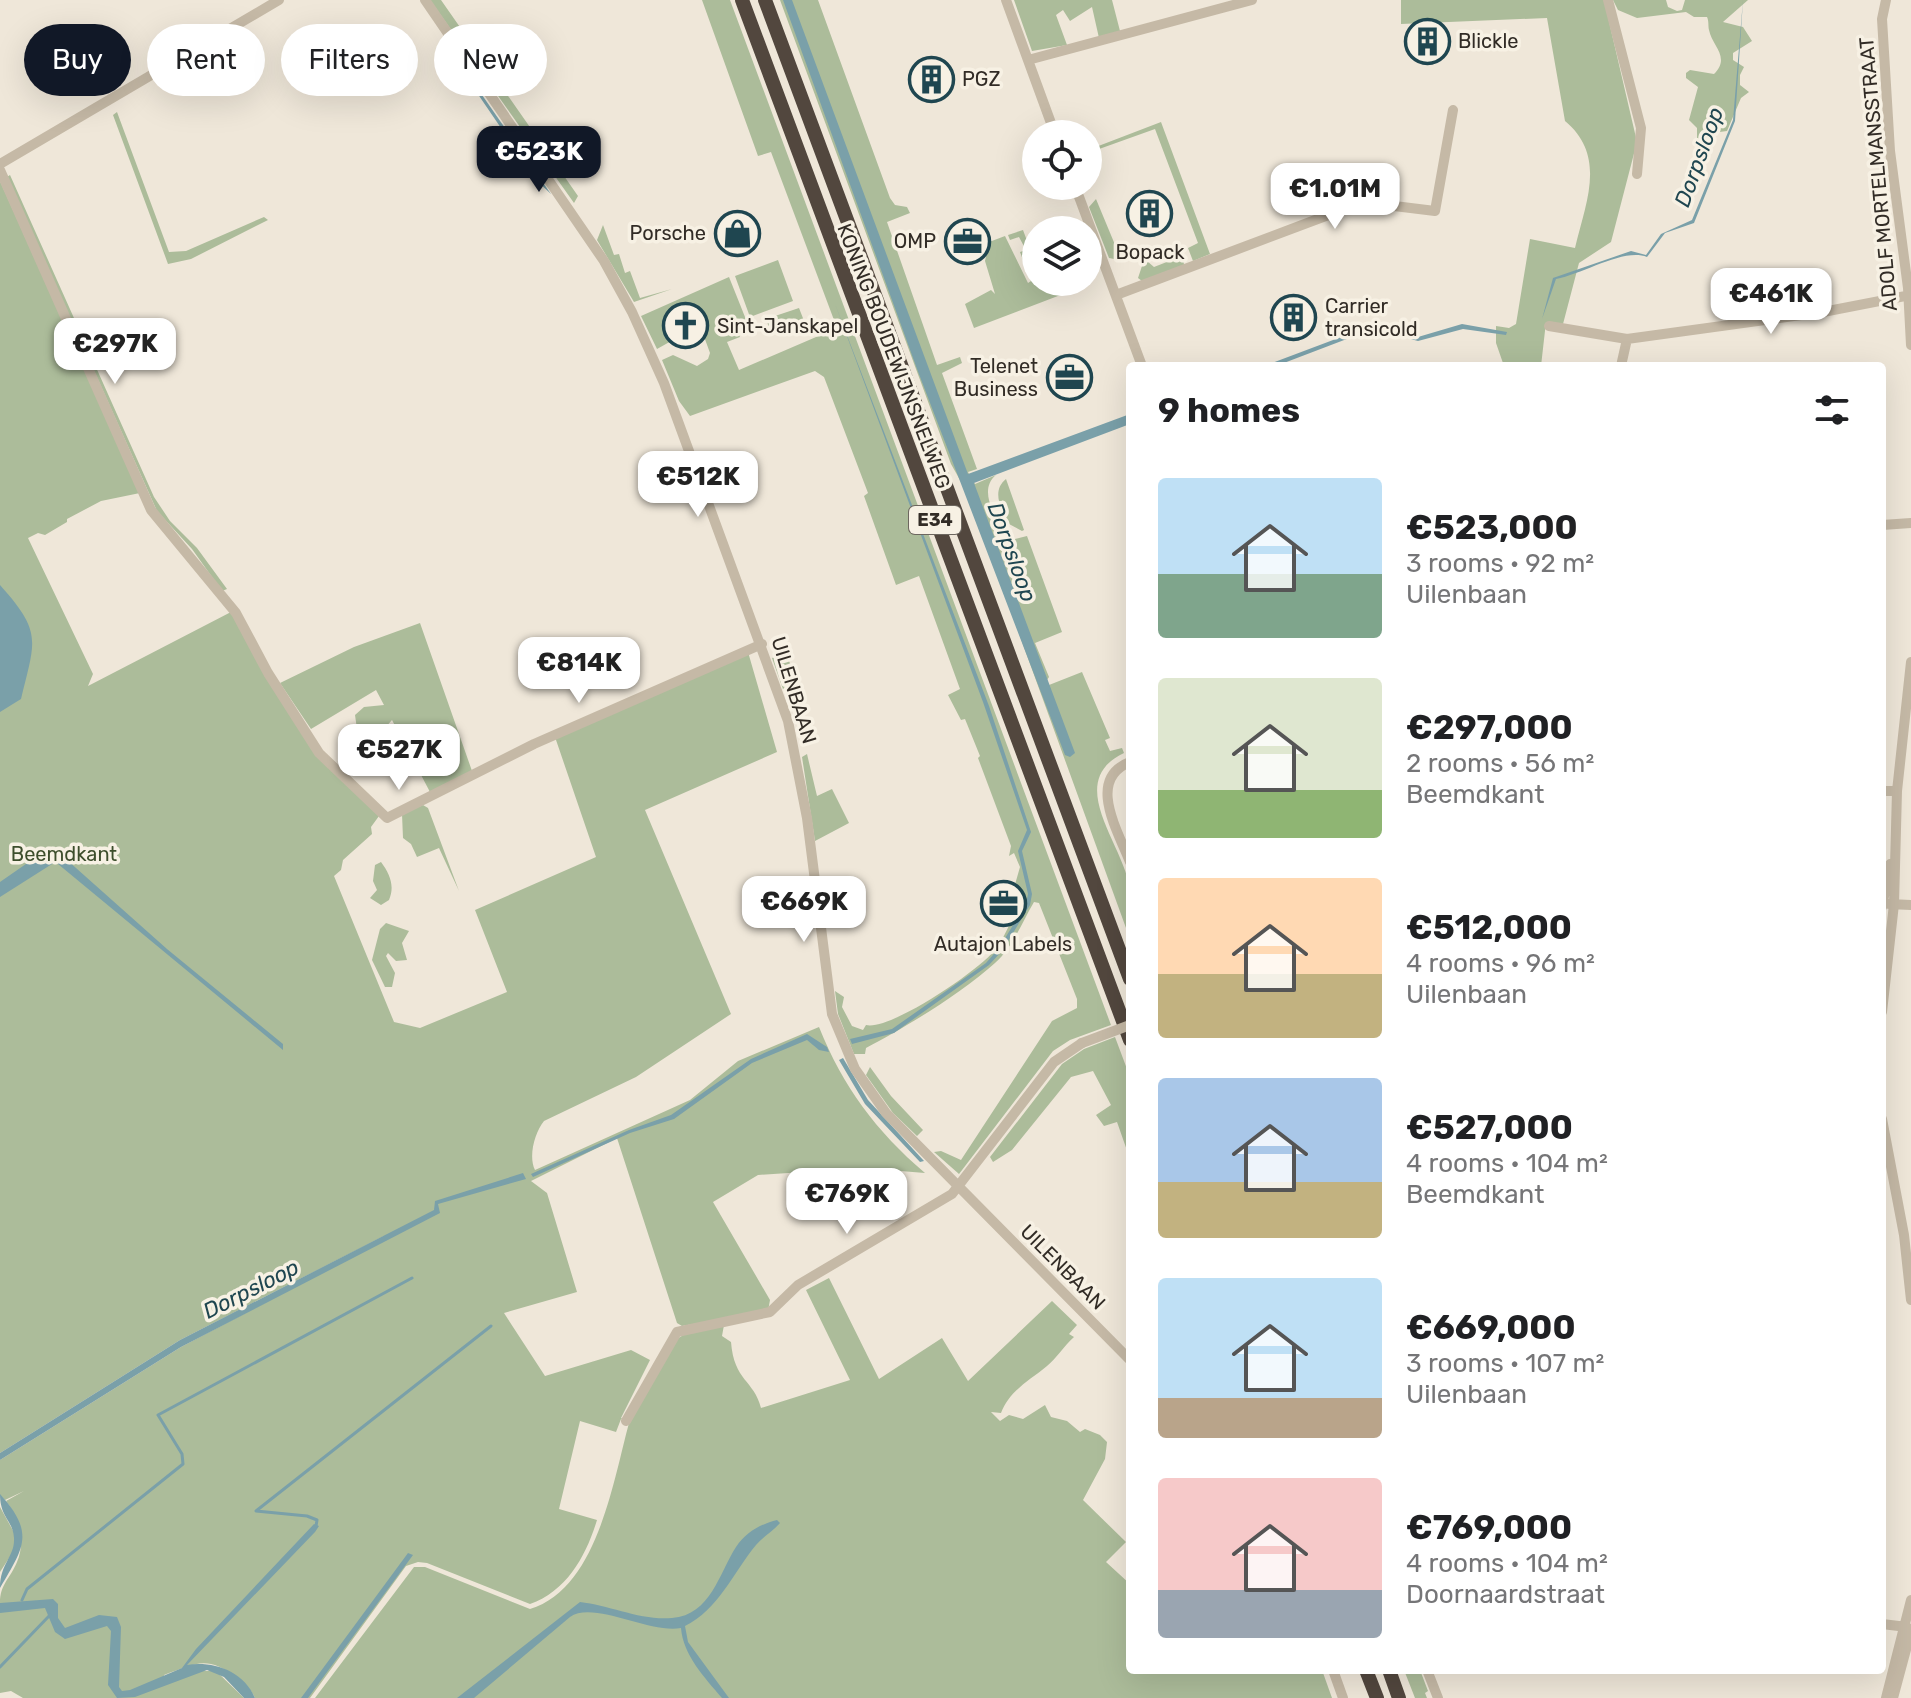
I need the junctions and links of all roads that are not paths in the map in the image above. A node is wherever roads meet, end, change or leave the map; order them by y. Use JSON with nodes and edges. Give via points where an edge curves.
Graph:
{"nodes":[{"id":1,"x":279,"y":0,"type":"edge"},
{"id":2,"x":425,"y":0,"type":"edge"},
{"id":3,"x":742,"y":0,"type":"edge"},
{"id":4,"x":765,"y":0,"type":"edge"},
{"id":5,"x":1006,"y":0,"type":"edge"},
{"id":6,"x":1252,"y":0,"type":"edge"},
{"id":7,"x":1608,"y":0,"type":"edge"},
{"id":8,"x":1886,"y":0,"type":"edge"},
{"id":9,"x":1028,"y":60,"type":"junction"},
{"id":10,"x":1453,"y":110,"type":"dead end"},
{"id":11,"x":1050,"y":120,"type":"edge"},
{"id":12,"x":0,"y":167,"type":"edge"},
{"id":13,"x":1637,"y":174,"type":"dead end"},
{"id":14,"x":1080,"y":200,"type":"edge"},
{"id":15,"x":1116,"y":295,"type":"junction"},
{"id":16,"x":1909,"y":295,"type":"edge"},
{"id":17,"x":1549,"y":326,"type":"dead end"},
{"id":18,"x":1627,"y":339,"type":"junction"},
{"id":19,"x":1911,"y":345,"type":"edge"},
{"id":20,"x":1141,"y":362,"type":"edge"},
{"id":21,"x":1622,"y":362,"type":"edge"},
{"id":22,"x":1911,"y":523,"type":"edge"},
{"id":23,"x":1886,"y":525,"type":"edge"},
{"id":24,"x":762,"y":644,"type":"junction"},
{"id":25,"x":1911,"y":662,"type":"edge"},
{"id":26,"x":1126,"y":765,"type":"edge"},
{"id":27,"x":1886,"y":791,"type":"edge"},
{"id":28,"x":1897,"y":791,"type":"junction"},
{"id":29,"x":1126,"y":850,"type":"edge"},
{"id":30,"x":1886,"y":905,"type":"edge"},
{"id":31,"x":1911,"y":905,"type":"edge"},
{"id":32,"x":1886,"y":963,"type":"edge"},
{"id":33,"x":1126,"y":968,"type":"edge"},
{"id":34,"x":1126,"y":1026,"type":"edge"},
{"id":35,"x":1126,"y":1029,"type":"edge"},
{"id":36,"x":1886,"y":1140,"type":"edge"},
{"id":37,"x":959,"y":1187,"type":"junction"},
{"id":38,"x":1911,"y":1300,"type":"edge"},
{"id":39,"x":1126,"y":1356,"type":"edge"},
{"id":40,"x":626,"y":1421,"type":"dead end"},
{"id":41,"x":1911,"y":1600,"type":"edge"},
{"id":42,"x":1886,"y":1625,"type":"edge"},
{"id":43,"x":1909,"y":1628,"type":"edge"},
{"id":44,"x":1334,"y":1674,"type":"edge"},
{"id":45,"x":1368,"y":1674,"type":"edge"},
{"id":46,"x":1390,"y":1674,"type":"edge"},
{"id":47,"x":1429,"y":1674,"type":"edge"},
{"id":48,"x":1343,"y":1698,"type":"edge"},
{"id":49,"x":1377,"y":1698,"type":"edge"},
{"id":50,"x":1399,"y":1698,"type":"edge"},
{"id":51,"x":1438,"y":1698,"type":"edge"},
{"id":52,"x":1886,"y":1698,"type":"edge"},
{"id":53,"x":1893,"y":1698,"type":"edge"}],
"edges":[{"from":1,"to":12,"type":"street"},
{"from":2,"to":24,"type":"street","name":"UILENBAAN","via":[[587,235],[632,312],[670,396]]},
{"from":3,"to":35,"type":"highway","name":"KONING BOUDEWIJNSNELWEG","number":"E34"},
{"from":4,"to":33,"type":"highway","name":"KONING BOUDEWIJNSNELWEG","number":"E34"},
{"from":5,"to":9,"type":"street"},
{"from":6,"to":9,"type":"street"},
{"from":7,"to":13,"type":"street","via":[[1641,128]]},
{"from":8,"to":16,"type":"street","name":"ADOLF MORTELMANSSTRAAT","via":[[1882,19],[1890,151]]},
{"from":9,"to":11,"type":"street"},
{"from":10,"to":15,"type":"street","via":[[1435,211],[1370,203],[1347,208]]},
{"from":12,"to":24,"type":"street","via":[[155,516],[236,613],[326,761],[387,818],[534,744]]},
{"from":14,"to":15,"type":"street"},
{"from":15,"to":20,"type":"street"},
{"from":16,"to":18,"type":"street"},
{"from":16,"to":19,"type":"street","name":"ADOLF MORTELMANSSTRAAT"},
{"from":17,"to":18,"type":"street"},
{"from":18,"to":21,"type":"street"},
{"from":22,"to":23,"type":"street"},
{"from":24,"to":37,"type":"street","name":"UILENBAAN","via":[[796,755],[825,977],[838,1030],[876,1100]]},
{"from":25,"to":28,"type":"street"},
{"from":26,"to":29,"type":"street","via":[[1113,773],[1106,792]]},
{"from":27,"to":28,"type":"street"},
{"from":28,"to":30,"type":"street"},
{"from":30,"to":31,"type":"street"},
{"from":30,"to":32,"type":"street"},
{"from":34,"to":37,"type":"street","bridge":true,"via":[[1082,1043],[1054,1062]]},
{"from":36,"to":38,"type":"street"},
{"from":37,"to":39,"type":"street","name":"UILENBAAN"},
{"from":37,"to":40,"type":"street","via":[[798,1285],[770,1312],[677,1332]]},
{"from":41,"to":43,"type":"street"},
{"from":42,"to":43,"type":"street"},
{"from":43,"to":52,"type":"street"},
{"from":43,"to":53,"type":"street"},
{"from":44,"to":48,"type":"street"},
{"from":45,"to":49,"type":"highway"},
{"from":46,"to":50,"type":"highway"},
{"from":47,"to":51,"type":"street"}]}
